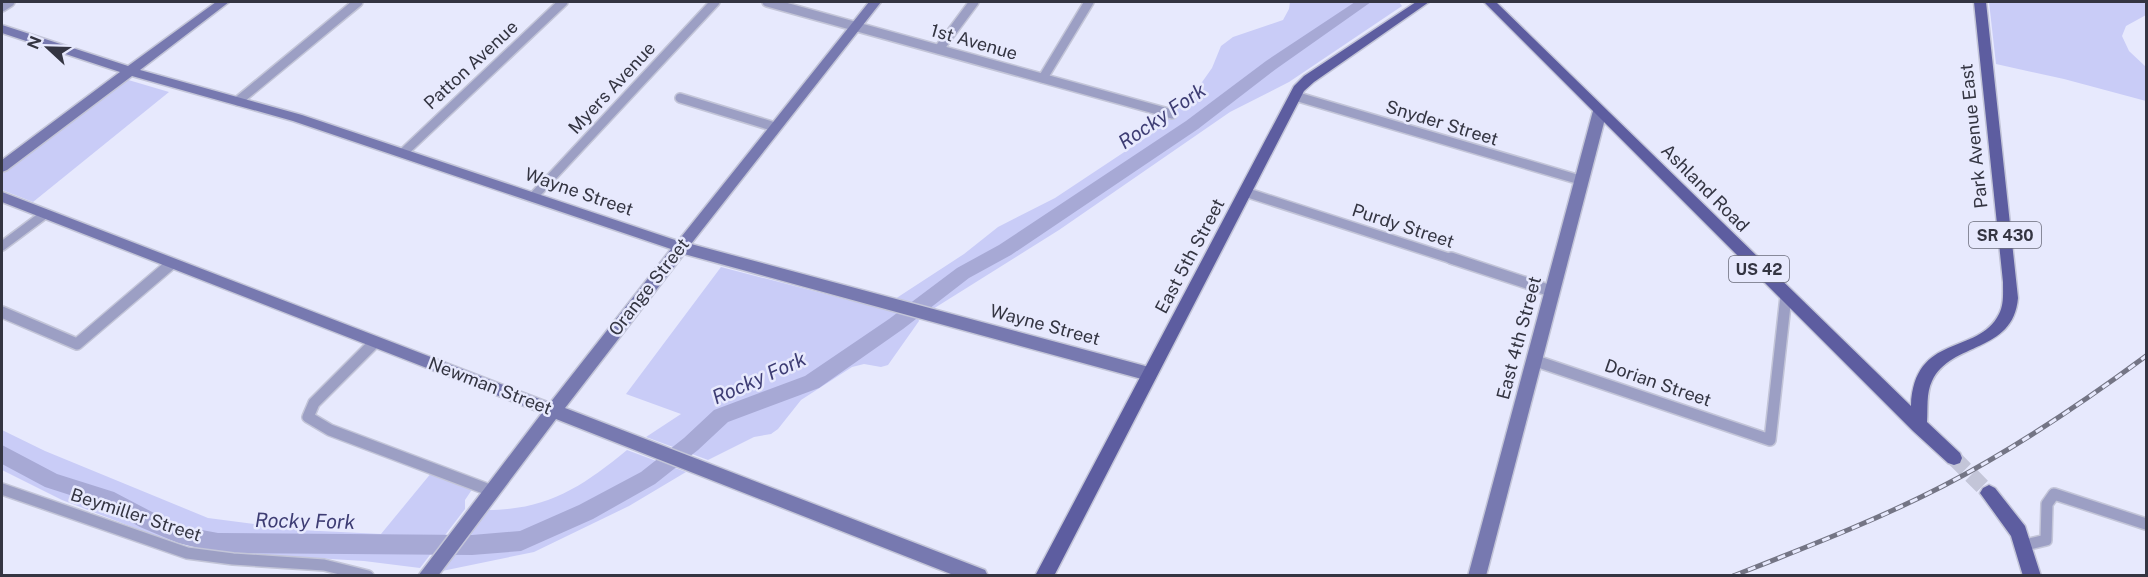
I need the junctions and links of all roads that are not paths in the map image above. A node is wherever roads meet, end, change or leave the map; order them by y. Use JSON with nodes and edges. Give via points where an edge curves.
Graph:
{"nodes":[{"id":1,"x":10,"y":2,"type":"edge"},
{"id":2,"x":223,"y":2,"type":"edge"},
{"id":3,"x":358,"y":2,"type":"edge"},
{"id":4,"x":562,"y":2,"type":"edge"},
{"id":5,"x":715,"y":2,"type":"edge"},
{"id":6,"x":767,"y":2,"type":"edge"},
{"id":7,"x":875,"y":2,"type":"edge"},
{"id":8,"x":974,"y":2,"type":"edge"},
{"id":9,"x":1089,"y":2,"type":"edge"},
{"id":10,"x":1423,"y":2,"type":"edge"},
{"id":11,"x":1490,"y":2,"type":"edge"},
{"id":12,"x":1980,"y":2,"type":"edge"},
{"id":13,"x":2,"y":7,"type":"edge"},
{"id":14,"x":855,"y":26,"type":"junction"},
{"id":15,"x":2,"y":29,"type":"edge"},
{"id":16,"x":939,"y":49,"type":"junction"},
{"id":17,"x":129,"y":71,"type":"junction"},
{"id":18,"x":1043,"y":78,"type":"junction"},
{"id":19,"x":1295,"y":96,"type":"junction"},
{"id":20,"x":680,"y":98,"type":"dead end"},
{"id":21,"x":238,"y":101,"type":"junction"},
{"id":22,"x":1600,"y":111,"type":"junction"},
{"id":23,"x":1172,"y":114,"type":"dead end"},
{"id":24,"x":775,"y":127,"type":"junction"},
{"id":25,"x":403,"y":153,"type":"junction"},
{"id":26,"x":2,"y":167,"type":"edge"},
{"id":27,"x":1581,"y":180,"type":"junction"},
{"id":28,"x":1245,"y":192,"type":"junction"},
{"id":29,"x":2,"y":197,"type":"edge"},
{"id":30,"x":533,"y":197,"type":"junction"},
{"id":31,"x":45,"y":214,"type":"junction"},
{"id":32,"x":2,"y":246,"type":"edge"},
{"id":33,"x":680,"y":248,"type":"junction"},
{"id":34,"x":171,"y":264,"type":"junction"},
{"id":35,"x":1551,"y":291,"type":"junction"},
{"id":36,"x":1786,"y":296,"type":"junction"},
{"id":37,"x":2,"y":312,"type":"edge"},
{"id":38,"x":375,"y":342,"type":"junction"},
{"id":39,"x":1533,"y":360,"type":"junction"},
{"id":40,"x":1149,"y":374,"type":"junction"},
{"id":41,"x":554,"y":411,"type":"junction"},
{"id":42,"x":1919,"y":426,"type":"junction"},
{"id":43,"x":1954,"y":458,"type":"tunnel mouth"},
{"id":44,"x":2,"y":489,"type":"edge"},
{"id":45,"x":1989,"y":493,"type":"tunnel mouth"},
{"id":46,"x":488,"y":497,"type":"junction"},
{"id":47,"x":2146,"y":524,"type":"edge"},
{"id":48,"x":2025,"y":545,"type":"junction"},
{"id":49,"x":368,"y":576,"type":"edge"},
{"id":50,"x":427,"y":576,"type":"edge"},
{"id":51,"x":979,"y":576,"type":"edge"},
{"id":52,"x":1044,"y":576,"type":"edge"},
{"id":53,"x":1477,"y":576,"type":"edge"},
{"id":54,"x":2032,"y":576,"type":"edge"}],
"edges":[{"from":1,"to":13,"type":"street"},
{"from":2,"to":17,"type":"street"},
{"from":3,"to":21,"type":"street"},
{"from":4,"to":25,"type":"street","name":"Patton Avenue"},
{"from":5,"to":30,"type":"street","name":"Myers Avenue"},
{"from":6,"to":14,"type":"street","name":"1st Avenue"},
{"from":7,"to":14,"type":"street","name":"Orange Street"},
{"from":8,"to":16,"type":"street"},
{"from":9,"to":18,"type":"street"},
{"from":10,"to":19,"type":"main road","name":"East 5th Street","via":[[1309,79]]},
{"from":11,"to":22,"type":"main road","name":"Ashland Road","number":"US 42"},
{"from":12,"to":42,"type":"main road","name":"Park Avenue East","number":"SR 430","via":[[2010,282],[2009,312],[1994,332],[1940,360],[1927,372],[1921,390]]},
{"from":14,"to":16,"type":"street","name":"1st Avenue"},
{"from":14,"to":24,"type":"street","name":"Orange Street"},
{"from":15,"to":17,"type":"street","name":"Wayne Street"},
{"from":16,"to":18,"type":"street","name":"1st Avenue"},
{"from":17,"to":21,"type":"street","name":"Wayne Street"},
{"from":17,"to":26,"type":"street"},
{"from":18,"to":23,"type":"street","name":"1st Avenue"},
{"from":19,"to":27,"type":"street","name":"Snyder Street"},
{"from":19,"to":28,"type":"main road","name":"East 5th Street"},
{"from":20,"to":24,"type":"street"},
{"from":21,"to":25,"type":"street","name":"Wayne Street"},
{"from":22,"to":27,"type":"street","name":"East 4th Street"},
{"from":22,"to":36,"type":"main road","name":"Ashland Road","number":"US 42"},
{"from":24,"to":33,"type":"street","name":"Orange Street"},
{"from":25,"to":30,"type":"street","name":"Wayne Street"},
{"from":27,"to":35,"type":"street","name":"East 4th Street"},
{"from":28,"to":35,"type":"street","name":"Purdy Street"},
{"from":28,"to":40,"type":"main road","name":"East 5th Street"},
{"from":29,"to":31,"type":"street","name":"Newman Street"},
{"from":30,"to":33,"type":"street","name":"Wayne Street"},
{"from":31,"to":32,"type":"street"},
{"from":31,"to":34,"type":"street","name":"Newman Street"},
{"from":33,"to":40,"type":"street","name":"Wayne Street"},
{"from":33,"to":41,"type":"street","name":"Orange Street"},
{"from":34,"to":37,"type":"street","via":[[77,344]]},
{"from":34,"to":38,"type":"street","name":"Newman Street"},
{"from":35,"to":39,"type":"street","name":"East 4th Street"},
{"from":36,"to":39,"type":"street","name":"Dorian Street","via":[[1770,440]]},
{"from":36,"to":42,"type":"main road","name":"Ashland Road","number":"US 42"},
{"from":38,"to":41,"type":"street","name":"Newman Street"},
{"from":38,"to":46,"type":"street","via":[[314,403],[308,417],[317,425]]},
{"from":39,"to":53,"type":"street","name":"East 4th Street"},
{"from":40,"to":52,"type":"main road","name":"East 5th Street"},
{"from":41,"to":46,"type":"street","name":"Orange Street"},
{"from":41,"to":51,"type":"street","name":"Newman Street"},
{"from":42,"to":43,"type":"main road","number":"US 42"},
{"from":44,"to":49,"type":"street","name":"Beymiller Street","via":[[188,553],[294,561],[354,570]]},
{"from":45,"to":48,"type":"main road"},
{"from":46,"to":50,"type":"street","name":"Orange Street"},
{"from":47,"to":48,"type":"street","via":[[2054,494],[2046,505],[2046,540]]},
{"from":48,"to":54,"type":"main road"}]}
